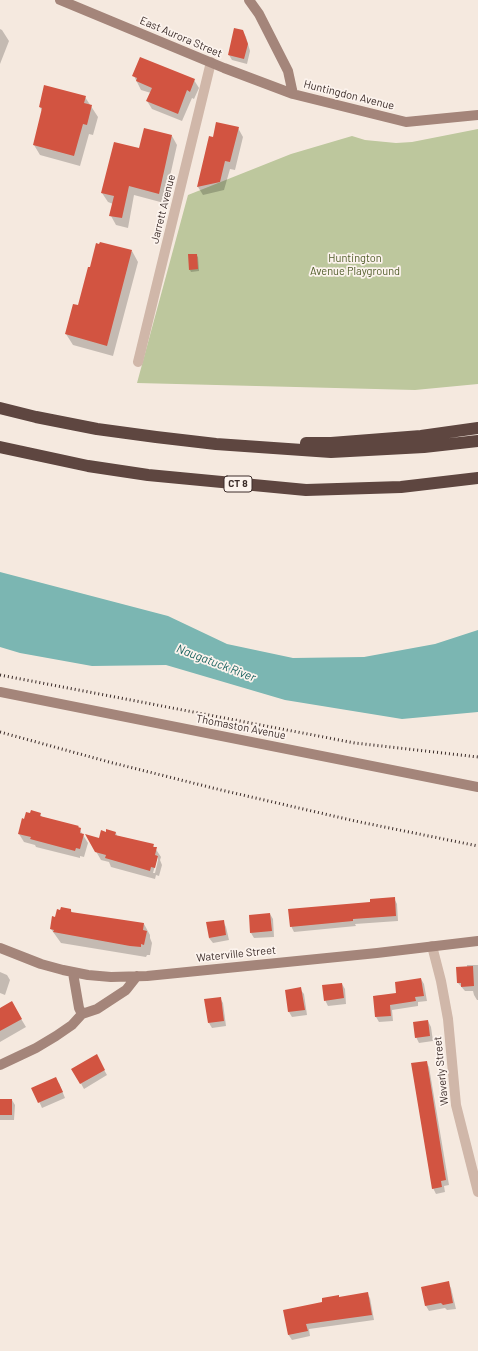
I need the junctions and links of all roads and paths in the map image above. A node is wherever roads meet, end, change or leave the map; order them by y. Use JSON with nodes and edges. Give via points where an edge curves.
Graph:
{"nodes":[{"id":1,"x":60,"y":0,"type":"edge"},
{"id":2,"x":249,"y":0,"type":"edge"},
{"id":3,"x":211,"y":62,"type":"junction"},
{"id":4,"x":293,"y":94,"type":"junction"},
{"id":5,"x":478,"y":115,"type":"edge"},
{"id":6,"x":138,"y":362,"type":"dead end"},
{"id":7,"x":0,"y":408,"type":"edge"},
{"id":8,"x":478,"y":428,"type":"edge"},
{"id":9,"x":478,"y":441,"type":"edge"},
{"id":10,"x":216,"y":444,"type":"junction"},
{"id":11,"x":0,"y":447,"type":"edge"},
{"id":12,"x":478,"y":478,"type":"edge"},
{"id":13,"x":0,"y":692,"type":"edge"},
{"id":14,"x":478,"y":787,"type":"edge"},
{"id":15,"x":478,"y":941,"type":"edge"},
{"id":16,"x":432,"y":946,"type":"junction"},
{"id":17,"x":0,"y":948,"type":"edge"},
{"id":18,"x":74,"y":973,"type":"junction"},
{"id":19,"x":137,"y":976,"type":"junction"},
{"id":20,"x":82,"y":1014,"type":"junction"},
{"id":21,"x":0,"y":1065,"type":"edge"},
{"id":22,"x":478,"y":1192,"type":"edge"}],
"edges":[{"from":1,"to":3,"type":"main road","name":"East Aurora Street"},
{"from":2,"to":4,"type":"main road","name":"Huntingdon Avenue","via":[[259,14],[288,71]]},
{"from":3,"to":4,"type":"main road","name":"East Aurora Street"},
{"from":3,"to":6,"type":"street","name":"Jarrett Avenue"},
{"from":4,"to":5,"type":"main road","name":"Huntingdon Avenue","via":[[406,122]]},
{"from":7,"to":10,"type":"highway","via":[[97,429]]},
{"from":8,"to":10,"type":"highway","via":[[421,436],[331,443]]},
{"from":9,"to":10,"type":"highway","via":[[331,452]]},
{"from":11,"to":12,"type":"highway","number":"CT 8","via":[[88,466],[148,475],[306,490],[401,487]]},
{"from":13,"to":14,"type":"main road","name":"Thomaston Avenue"},
{"from":15,"to":16,"type":"main road","name":"Waterville Street"},
{"from":16,"to":19,"type":"main road","name":"Waterville Street"},
{"from":16,"to":22,"type":"street","name":"Waverly Street","via":[[448,1019],[456,1106]]},
{"from":17,"to":18,"type":"main road","name":"Waterville Street","via":[[40,964]]},
{"from":18,"to":19,"type":"main road","name":"Waterville Street","via":[[100,977]]},
{"from":18,"to":20,"type":"main road"},
{"from":19,"to":20,"type":"main road","via":[[126,990],[97,1009]]},
{"from":20,"to":21,"type":"main road","via":[[56,1036]]}]}
